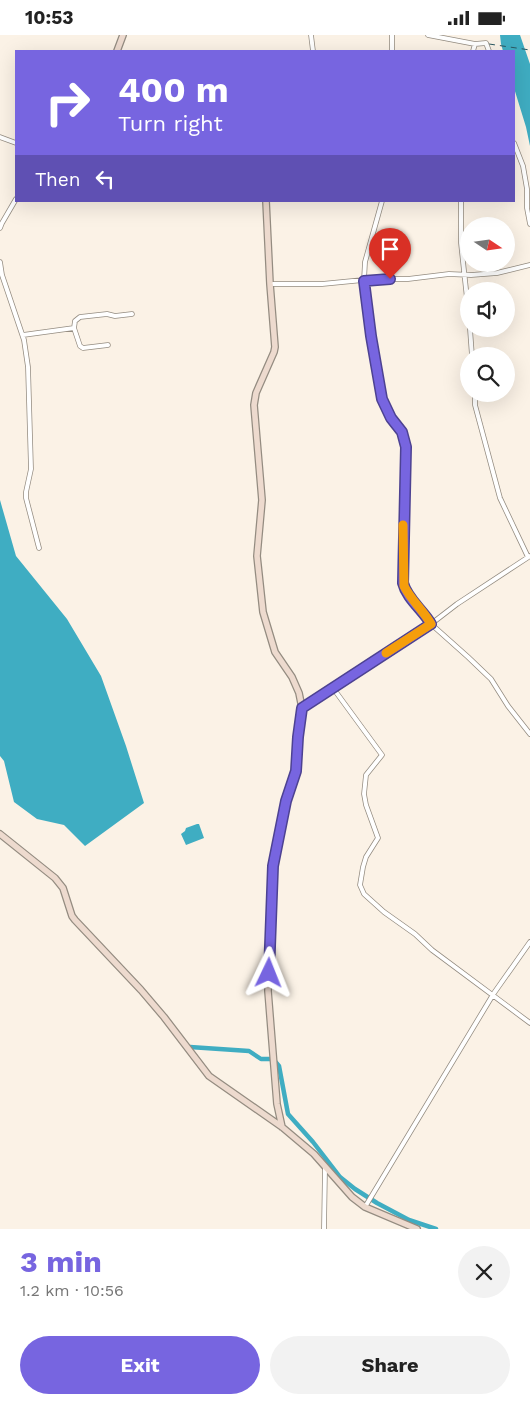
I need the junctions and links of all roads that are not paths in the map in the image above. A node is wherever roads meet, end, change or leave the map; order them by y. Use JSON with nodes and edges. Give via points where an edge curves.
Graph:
{"nodes":[{"id":1,"x":123,"y":35,"type":"edge"},
{"id":2,"x":311,"y":35,"type":"edge"},
{"id":3,"x":392,"y":35,"type":"edge"},
{"id":4,"x":428,"y":35,"type":"edge"},
{"id":5,"x":475,"y":44,"type":"junction"},
{"id":6,"x":117,"y":50,"type":"edge"},
{"id":7,"x":313,"y":50,"type":"edge"},
{"id":8,"x":392,"y":50,"type":"edge"},
{"id":9,"x":473,"y":50,"type":"edge"},
{"id":10,"x":489,"y":50,"type":"edge"},
{"id":11,"x":0,"y":137,"type":"edge"},
{"id":12,"x":15,"y":143,"type":"edge"},
{"id":13,"x":515,"y":146,"type":"edge"},
{"id":14,"x":15,"y":201,"type":"edge"},
{"id":15,"x":266,"y":202,"type":"edge"},
{"id":16,"x":382,"y":202,"type":"edge"},
{"id":17,"x":461,"y":202,"type":"edge"},
{"id":18,"x":530,"y":224,"type":"edge"},
{"id":19,"x":0,"y":228,"type":"edge"},
{"id":20,"x":0,"y":262,"type":"edge"},
{"id":21,"x":530,"y":265,"type":"edge"},
{"id":22,"x":465,"y":275,"type":"junction"},
{"id":23,"x":364,"y":281,"type":"junction"},
{"id":24,"x":466,"y":282,"type":"edge"},
{"id":25,"x":270,"y":284,"type":"junction"},
{"id":26,"x":132,"y":314,"type":"dead end"},
{"id":27,"x":74,"y":328,"type":"junction"},
{"id":28,"x":23,"y":335,"type":"junction"},
{"id":29,"x":108,"y":345,"type":"dead end"},
{"id":30,"x":475,"y":402,"type":"edge"},
{"id":31,"x":39,"y":548,"type":"dead end"},
{"id":32,"x":529,"y":557,"type":"edge"},
{"id":33,"x":431,"y":624,"type":"junction"},
{"id":34,"x":333,"y":688,"type":"junction"},
{"id":35,"x":302,"y":708,"type":"junction"},
{"id":36,"x":530,"y":734,"type":"edge"},
{"id":37,"x":0,"y":834,"type":"edge"},
{"id":38,"x":530,"y":941,"type":"edge"},
{"id":39,"x":492,"y":995,"type":"junction"},
{"id":40,"x":530,"y":1023,"type":"edge"},
{"id":41,"x":282,"y":1127,"type":"junction"},
{"id":42,"x":325,"y":1168,"type":"junction"},
{"id":43,"x":366,"y":1205,"type":"junction"},
{"id":44,"x":324,"y":1229,"type":"edge"},
{"id":45,"x":417,"y":1229,"type":"edge"}],
"edges":[{"from":1,"to":6,"type":"main road"},
{"from":2,"to":7,"type":"street"},
{"from":3,"to":8,"type":"street"},
{"from":4,"to":5,"type":"street"},
{"from":5,"to":9,"type":"street"},
{"from":5,"to":10,"type":"street","via":[[486,43]]},
{"from":11,"to":12,"type":"street"},
{"from":13,"to":18,"type":"street","via":[[527,189]]},
{"from":14,"to":19,"type":"street"},
{"from":15,"to":25,"type":"main road"},
{"from":16,"to":23,"type":"street","via":[[365,262]]},
{"from":17,"to":22,"type":"street"},
{"from":20,"to":28,"type":"street"},
{"from":21,"to":22,"type":"street","via":[[497,273]]},
{"from":22,"to":23,"type":"street"},
{"from":22,"to":24,"type":"street"},
{"from":23,"to":25,"type":"street"},
{"from":23,"to":33,"type":"street","via":[[382,399],[402,432],[406,447],[403,583],[408,595]]},
{"from":25,"to":35,"type":"main road","via":[[275,347],[254,405],[262,500],[257,556],[263,612],[274,652],[292,677]]},
{"from":26,"to":27,"type":"street","via":[[80,317]]},
{"from":27,"to":28,"type":"street"},
{"from":27,"to":29,"type":"street","via":[[83,348]]},
{"from":28,"to":31,"type":"street","via":[[28,367],[31,444],[26,498]]},
{"from":30,"to":32,"type":"street","via":[[500,498]]},
{"from":32,"to":33,"type":"street"},
{"from":33,"to":34,"type":"street"},
{"from":33,"to":36,"type":"street","via":[[491,679]]},
{"from":34,"to":35,"type":"street"},
{"from":34,"to":39,"type":"street","via":[[382,755],[366,775],[366,805],[378,838],[366,857],[360,878],[361,890],[384,912]]},
{"from":35,"to":41,"type":"main road","via":[[296,771],[286,801],[273,866],[268,991],[274,1077]]},
{"from":37,"to":41,"type":"main road","via":[[55,878],[63,888],[75,920],[141,990],[209,1076]]},
{"from":38,"to":39,"type":"street"},
{"from":39,"to":40,"type":"street"},
{"from":39,"to":43,"type":"street"},
{"from":41,"to":42,"type":"main road","via":[[314,1154]]},
{"from":42,"to":43,"type":"main road","via":[[352,1197]]},
{"from":42,"to":44,"type":"street"},
{"from":43,"to":45,"type":"main road"}]}
